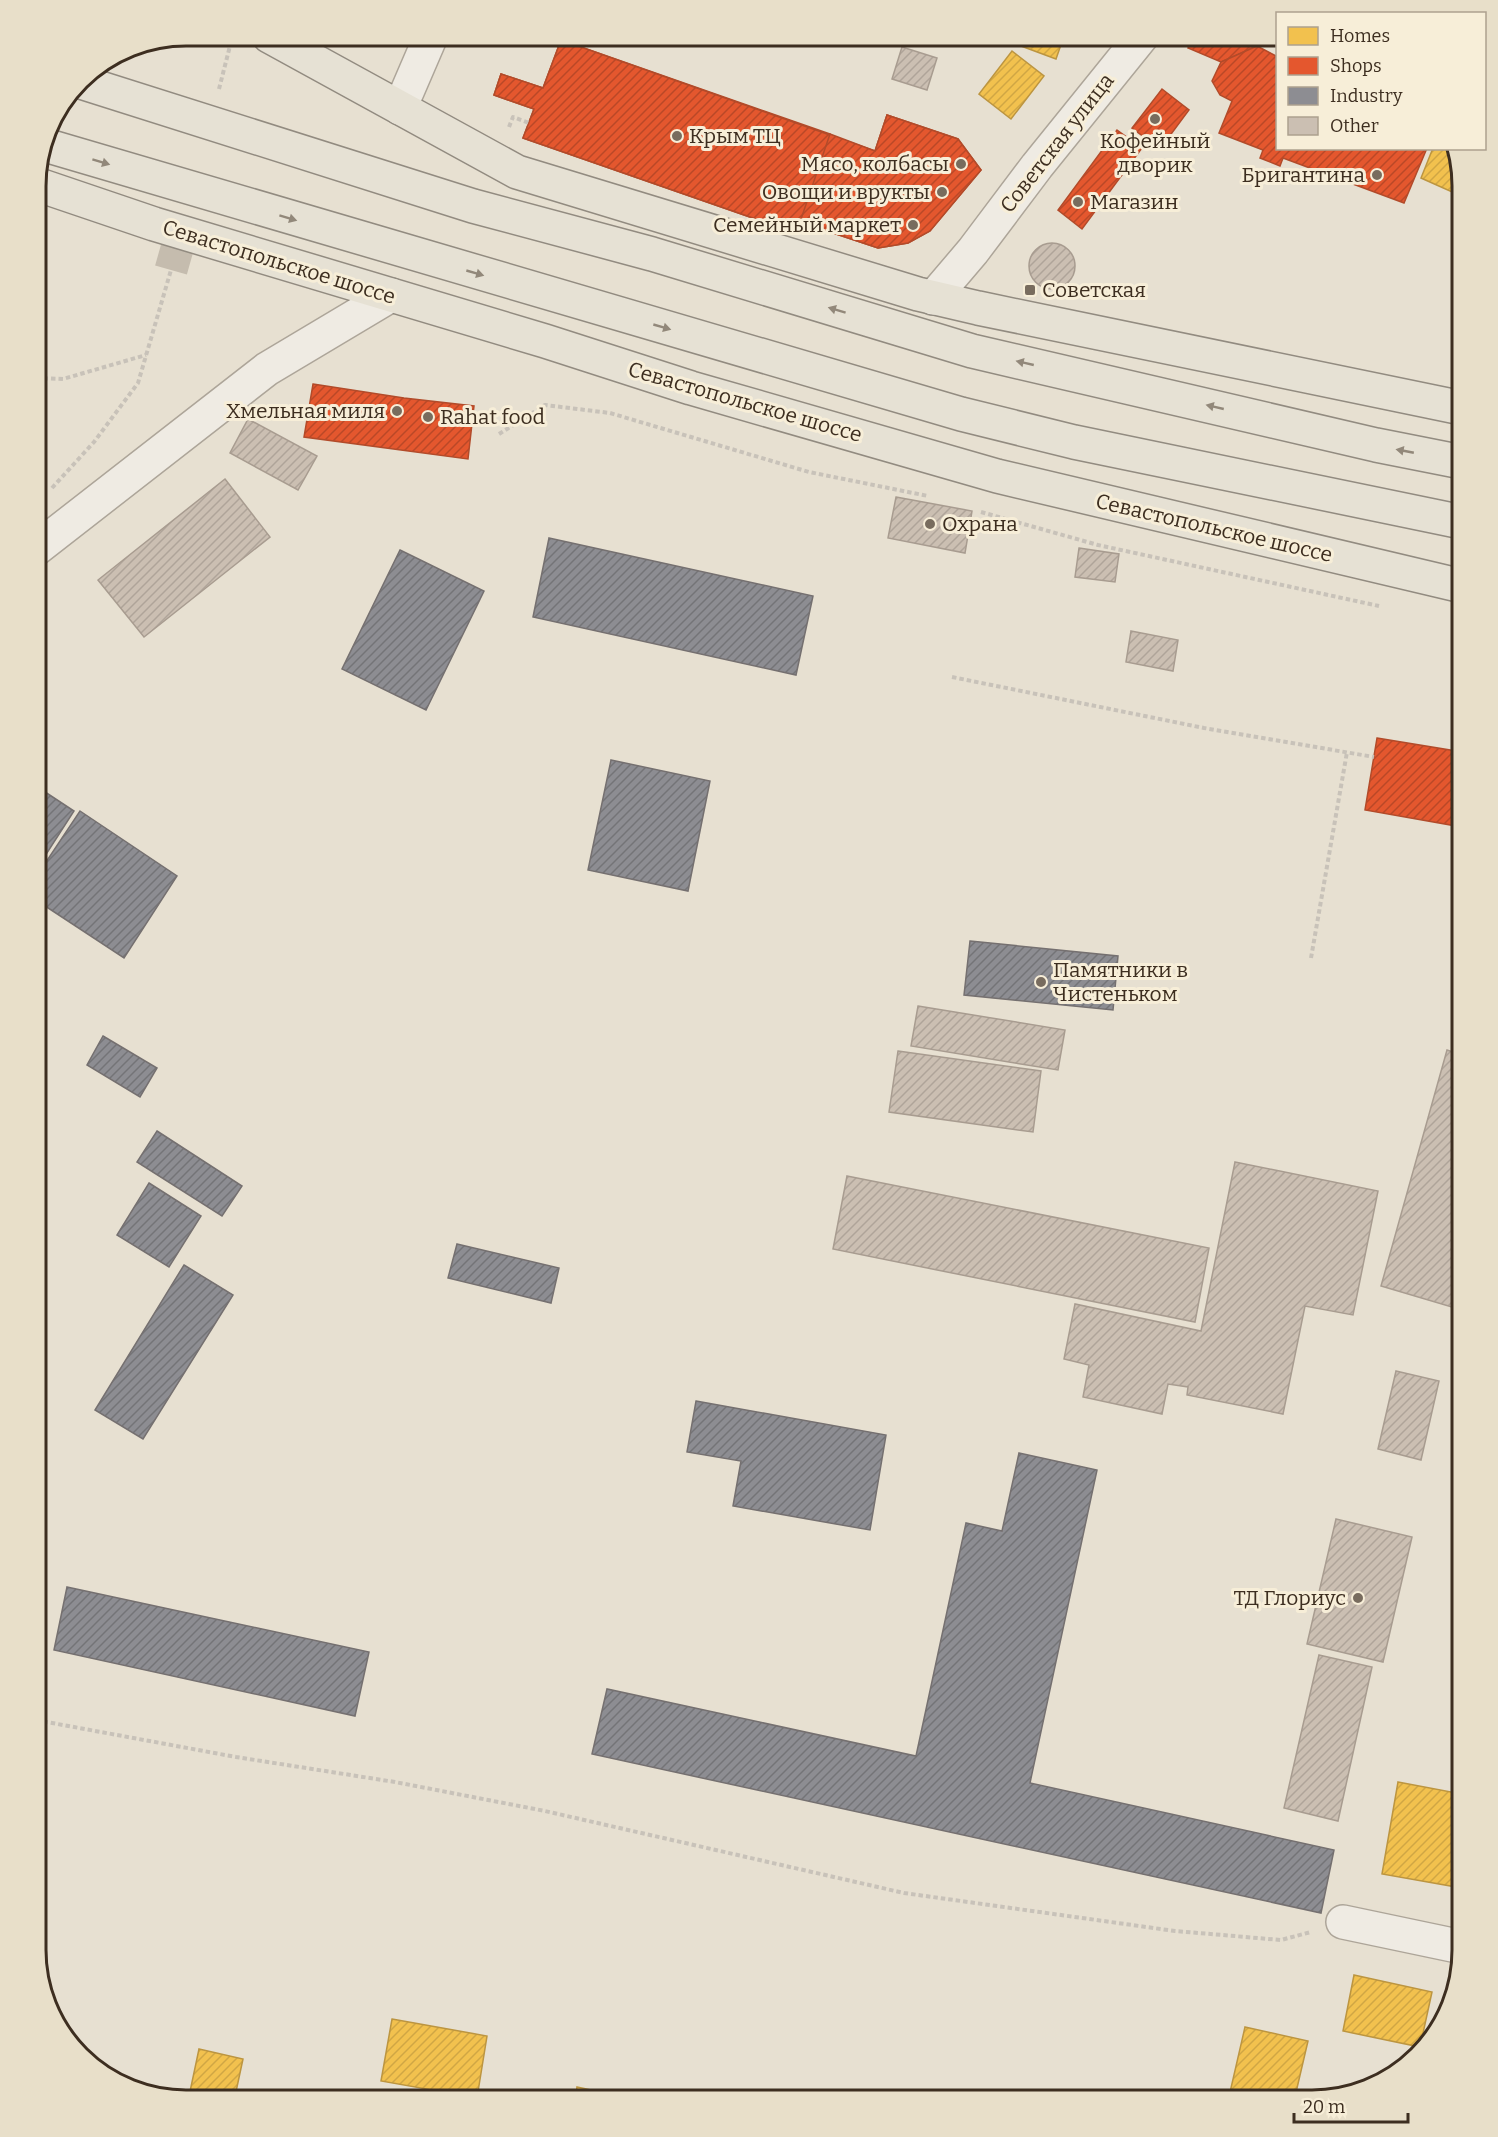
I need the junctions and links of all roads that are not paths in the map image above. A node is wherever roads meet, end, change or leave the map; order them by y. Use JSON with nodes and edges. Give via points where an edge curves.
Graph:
{"nodes":[{"id":1,"x":289,"y":47,"type":"edge"},
{"id":2,"x":426,"y":47,"type":"edge"},
{"id":3,"x":1133,"y":47,"type":"edge"},
{"id":4,"x":90,"y":85,"type":"edge"},
{"id":5,"x":400,"y":108,"type":"junction"},
{"id":6,"x":52,"y":147,"type":"edge"},
{"id":7,"x":47,"y":188,"type":"edge"},
{"id":8,"x":973,"y":251,"type":"junction"},
{"id":9,"x":335,"y":279,"type":"junction"},
{"id":10,"x":883,"y":284,"type":"junction"},
{"id":11,"x":391,"y":295,"type":"junction"},
{"id":12,"x":933,"y":298,"type":"junction"},
{"id":13,"x":978,"y":308,"type":"junction"},
{"id":14,"x":336,"y":328,"type":"junction"},
{"id":15,"x":1452,"y":406,"type":"edge"},
{"id":16,"x":1452,"y":460,"type":"edge"},
{"id":17,"x":1452,"y":520,"type":"edge"},
{"id":18,"x":47,"y":541,"type":"edge"},
{"id":19,"x":1452,"y":584,"type":"edge"},
{"id":20,"x":1343,"y":1922,"type":"road end"},
{"id":21,"x":1452,"y":1945,"type":"edge"}],
"edges":[{"from":1,"to":5,"type":"main road"},
{"from":2,"to":5,"type":"street"},
{"from":3,"to":8,"type":"street","name":"Советская улица"},
{"from":16,"to":4,"type":"main road","one_way":true,"via":[[1376,446],[972,351],[473,206]]},
{"from":5,"to":10,"type":"main road","via":[[517,172]]},
{"from":6,"to":17,"type":"main road","one_way":true,"via":[[961,414],[1074,442]]},
{"from":7,"to":9,"type":"main road","name":"Севастопольское шоссе"},
{"from":8,"to":10,"type":"street","via":[[935,272]]},
{"from":8,"to":12,"type":"street","name":"Советская улица"},
{"from":8,"to":13,"type":"street","via":[[968,283]]},
{"from":9,"to":11,"type":"main road","name":"Севастопольское шоссе"},
{"from":9,"to":14,"type":"street","via":[[344,302]]},
{"from":10,"to":12,"type":"main road"},
{"from":11,"to":14,"type":"street"},
{"from":11,"to":19,"type":"main road","name":"Севастопольское шоссе","via":[[691,388],[997,476]]},
{"from":12,"to":13,"type":"main road"},
{"from":13,"to":15,"type":"main road"},
{"from":14,"to":18,"type":"street","via":[[267,369]]},
{"from":20,"to":21,"type":"street"}]}
